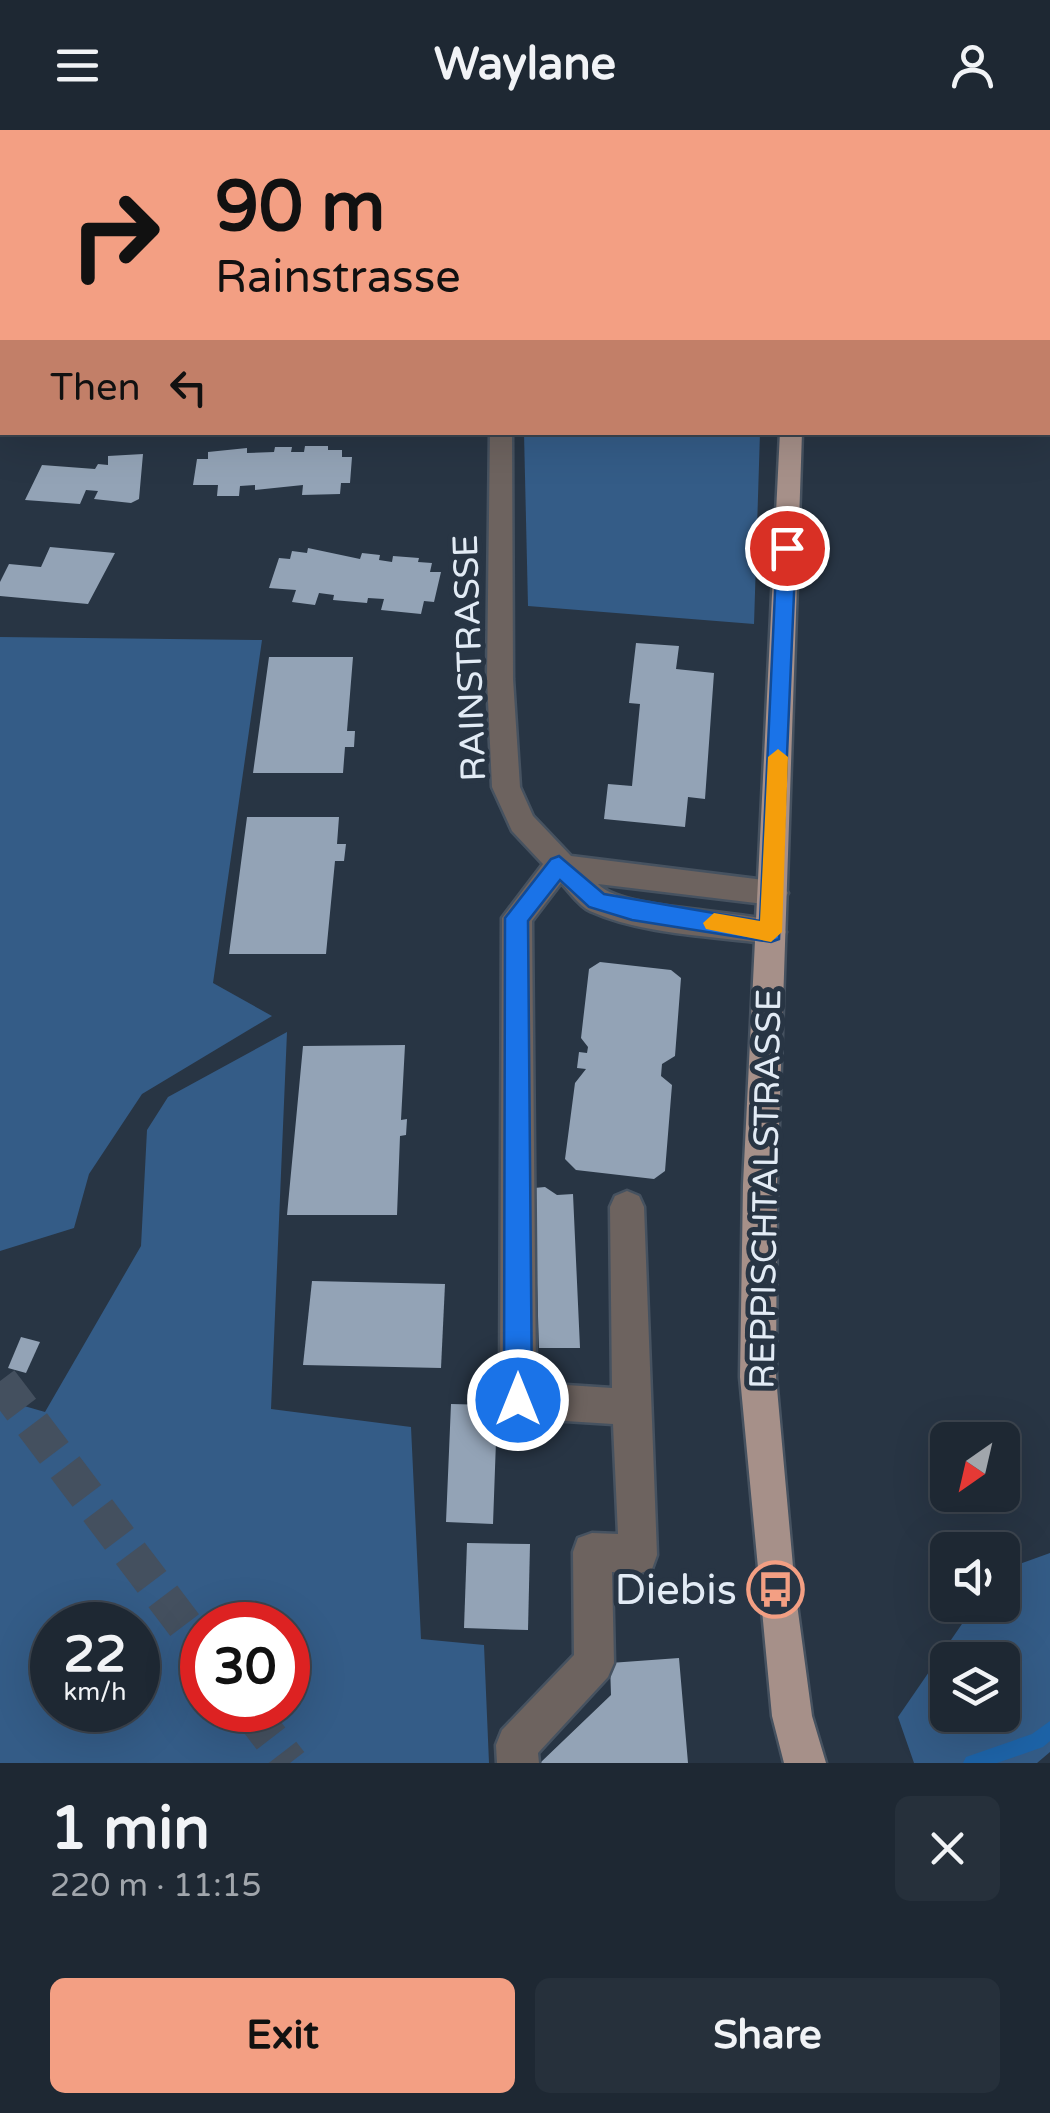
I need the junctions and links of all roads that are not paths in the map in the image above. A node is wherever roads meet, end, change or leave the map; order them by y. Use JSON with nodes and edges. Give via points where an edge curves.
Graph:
{"nodes":[{"id":1,"x":501,"y":435,"type":"edge"},
{"id":2,"x":791,"y":435,"type":"edge"},
{"id":3,"x":559,"y":865,"type":"junction"},
{"id":4,"x":772,"y":892,"type":"junction"},
{"id":5,"x":771,"y":932,"type":"junction"},
{"id":6,"x":627,"y":1207,"type":"dead end"},
{"id":7,"x":630,"y":1407,"type":"junction"},
{"id":8,"x":518,"y":1763,"type":"edge"},
{"id":9,"x":804,"y":1763,"type":"edge"}],
"edges":[{"from":1,"to":3,"type":"street","name":"RAINSTRASSE","via":[[506,786],[522,823]]},
{"from":2,"to":4,"type":"main road","name":"REPPISCHTALSTRASSE"},
{"from":3,"to":4,"type":"street"},
{"from":3,"to":5,"type":"street","name":"RAINSTRASSE","via":[[596,901]]},
{"from":3,"to":7,"type":"street","via":[[516,918],[518,1400]]},
{"from":4,"to":5,"type":"main road","name":"REPPISCHTALSTRASSE"},
{"from":5,"to":9,"type":"main road","name":"REPPISCHTALSTRASSE","via":[[758,1377],[776,1589]]},
{"from":6,"to":7,"type":"street"},
{"from":7,"to":8,"type":"street","via":[[638,1554],[592,1552],[594,1663],[517,1745]]}]}
